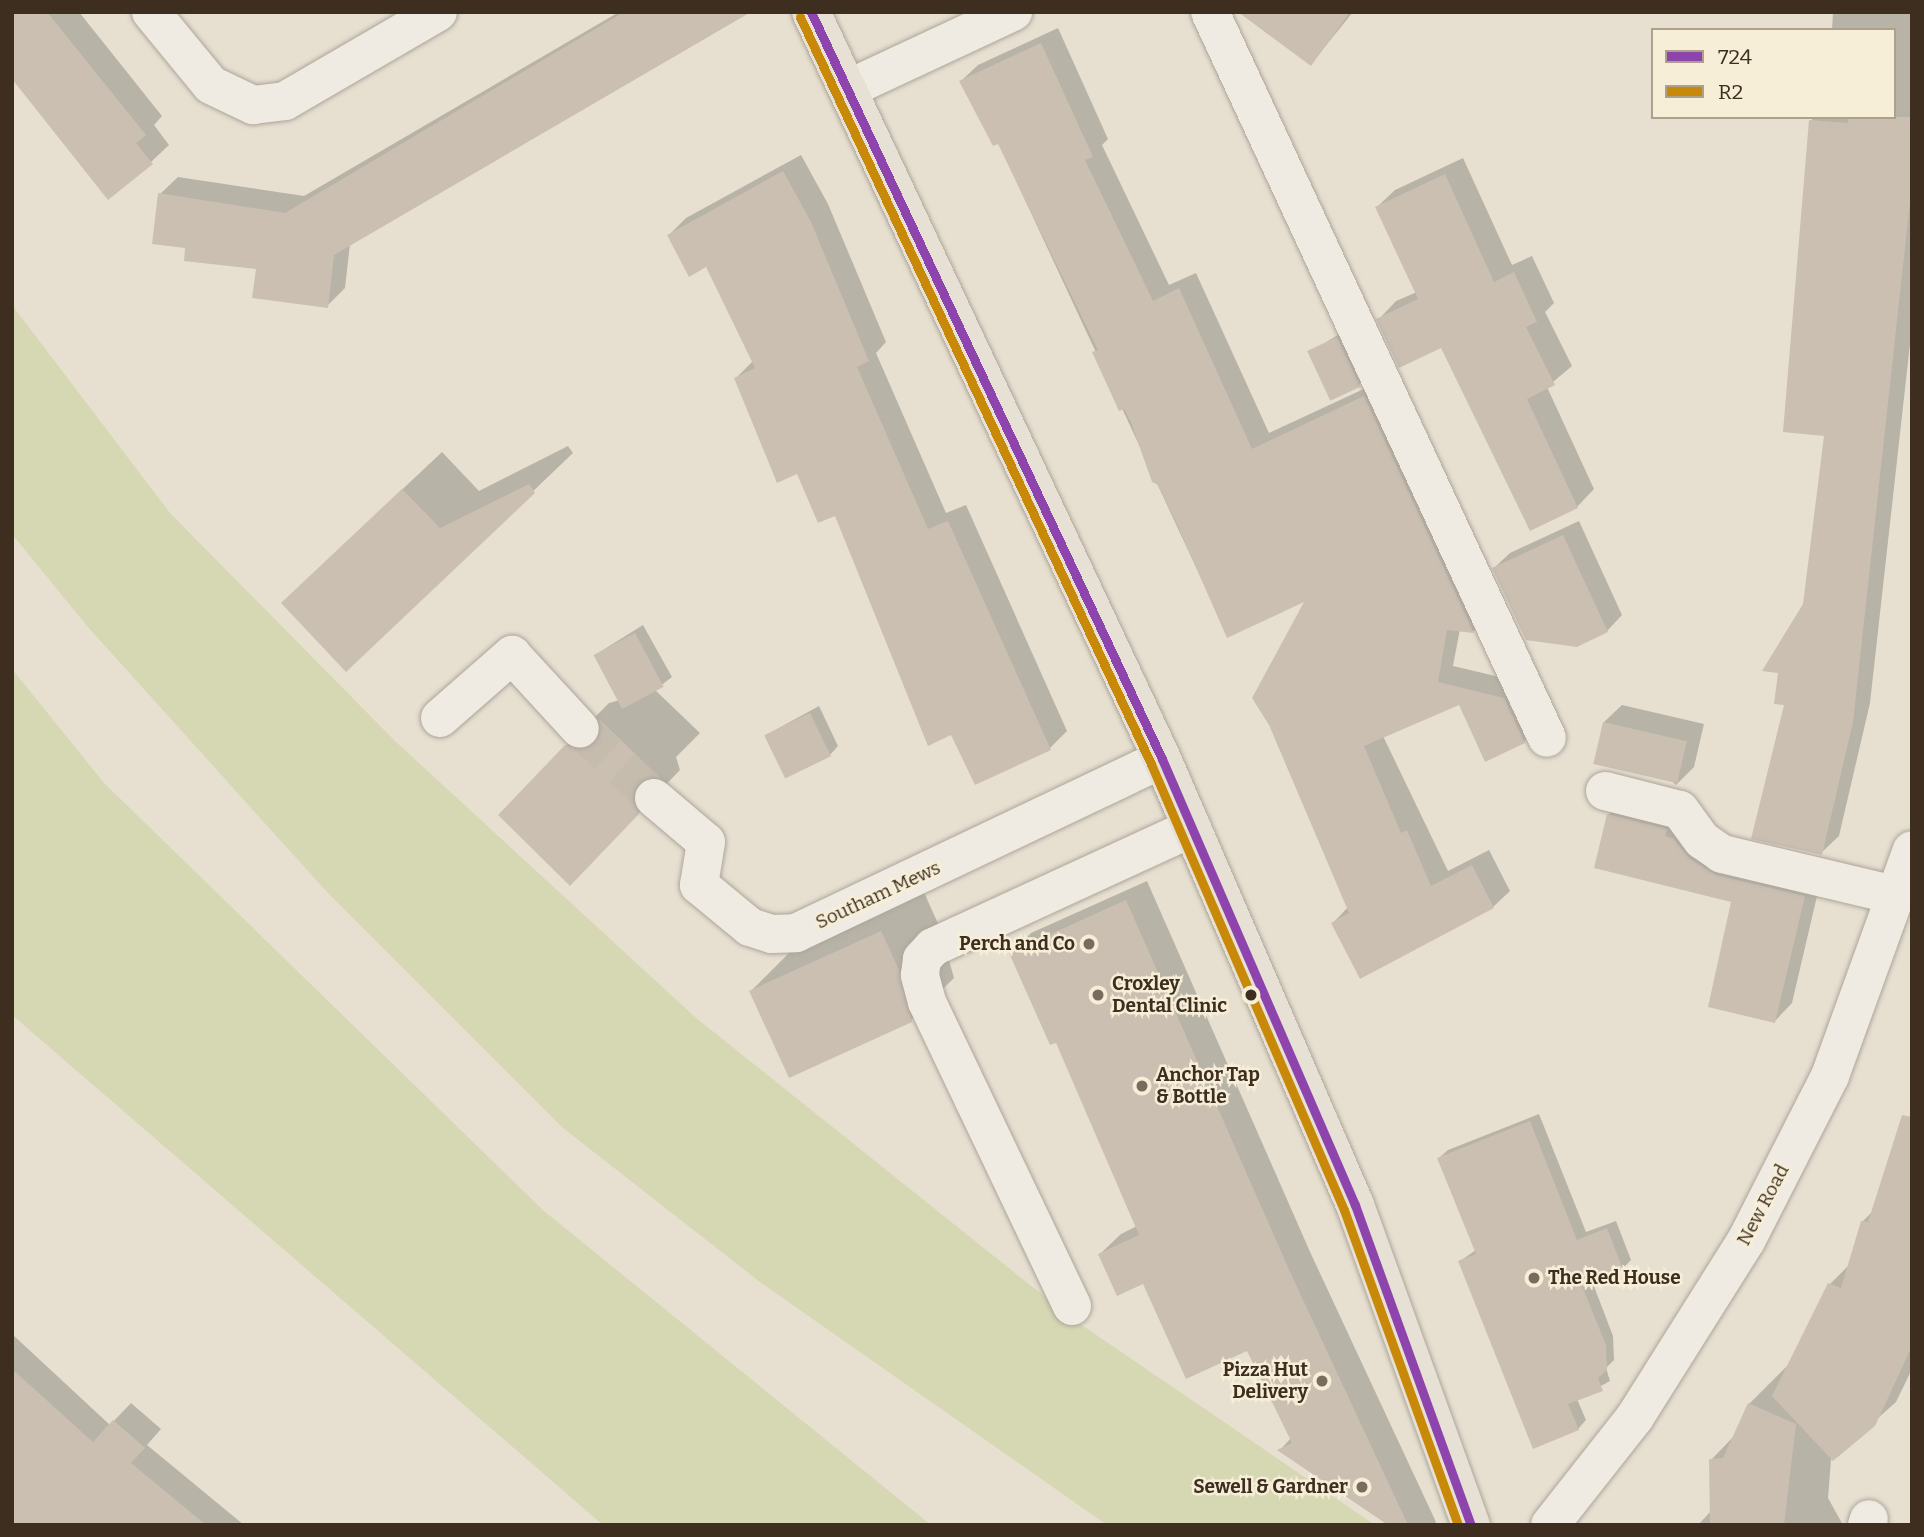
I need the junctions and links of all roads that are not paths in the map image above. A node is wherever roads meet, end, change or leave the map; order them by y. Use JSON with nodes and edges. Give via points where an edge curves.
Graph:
{"nodes":[{"id":1,"x":151,"y":12,"type":"edge"},
{"id":2,"x":438,"y":12,"type":"edge"},
{"id":3,"x":811,"y":12,"type":"edge"},
{"id":4,"x":1013,"y":12,"type":"edge"},
{"id":5,"x":1210,"y":12,"type":"edge"},
{"id":6,"x":850,"y":88,"type":"junction"},
{"id":7,"x":440,"y":718,"type":"dead end"},
{"id":8,"x":580,"y":729,"type":"tunnel mouth"},
{"id":9,"x":1547,"y":738,"type":"dead end"},
{"id":10,"x":1162,"y":759,"type":"junction"},
{"id":11,"x":1605,"y":792,"type":"dead end"},
{"id":12,"x":654,"y":798,"type":"tunnel mouth"},
{"id":13,"x":1192,"y":828,"type":"junction"},
{"id":14,"x":1912,"y":850,"type":"edge"},
{"id":15,"x":1898,"y":896,"type":"junction"},
{"id":16,"x":1072,"y":1306,"type":"dead end"},
{"id":17,"x":1471,"y":1525,"type":"edge"},
{"id":18,"x":1550,"y":1525,"type":"edge"}],
"edges":[{"from":1,"to":2,"type":"street","via":[[211,85],[253,105],[285,101]]},
{"from":3,"to":6,"type":"main road"},
{"from":4,"to":6,"type":"street"},
{"from":5,"to":9,"type":"street"},
{"from":6,"to":10,"type":"main road"},
{"from":7,"to":8,"type":"street","via":[[512,655]]},
{"from":10,"to":12,"type":"street","name":"Southam Mews","via":[[796,933],[772,934],[750,927],[699,885],[706,842]]},
{"from":10,"to":13,"type":"main road"},
{"from":11,"to":15,"type":"street","via":[[1680,810],[1703,840],[1722,853]]},
{"from":13,"to":16,"type":"street","via":[[933,947],[922,959],[920,975],[927,1002]]},
{"from":13,"to":17,"type":"main road","via":[[1355,1205]]},
{"from":14,"to":15,"type":"street","name":"New Road"},
{"from":15,"to":18,"type":"street","name":"New Road","via":[[1830,1076],[1745,1241],[1635,1417]]}]}
